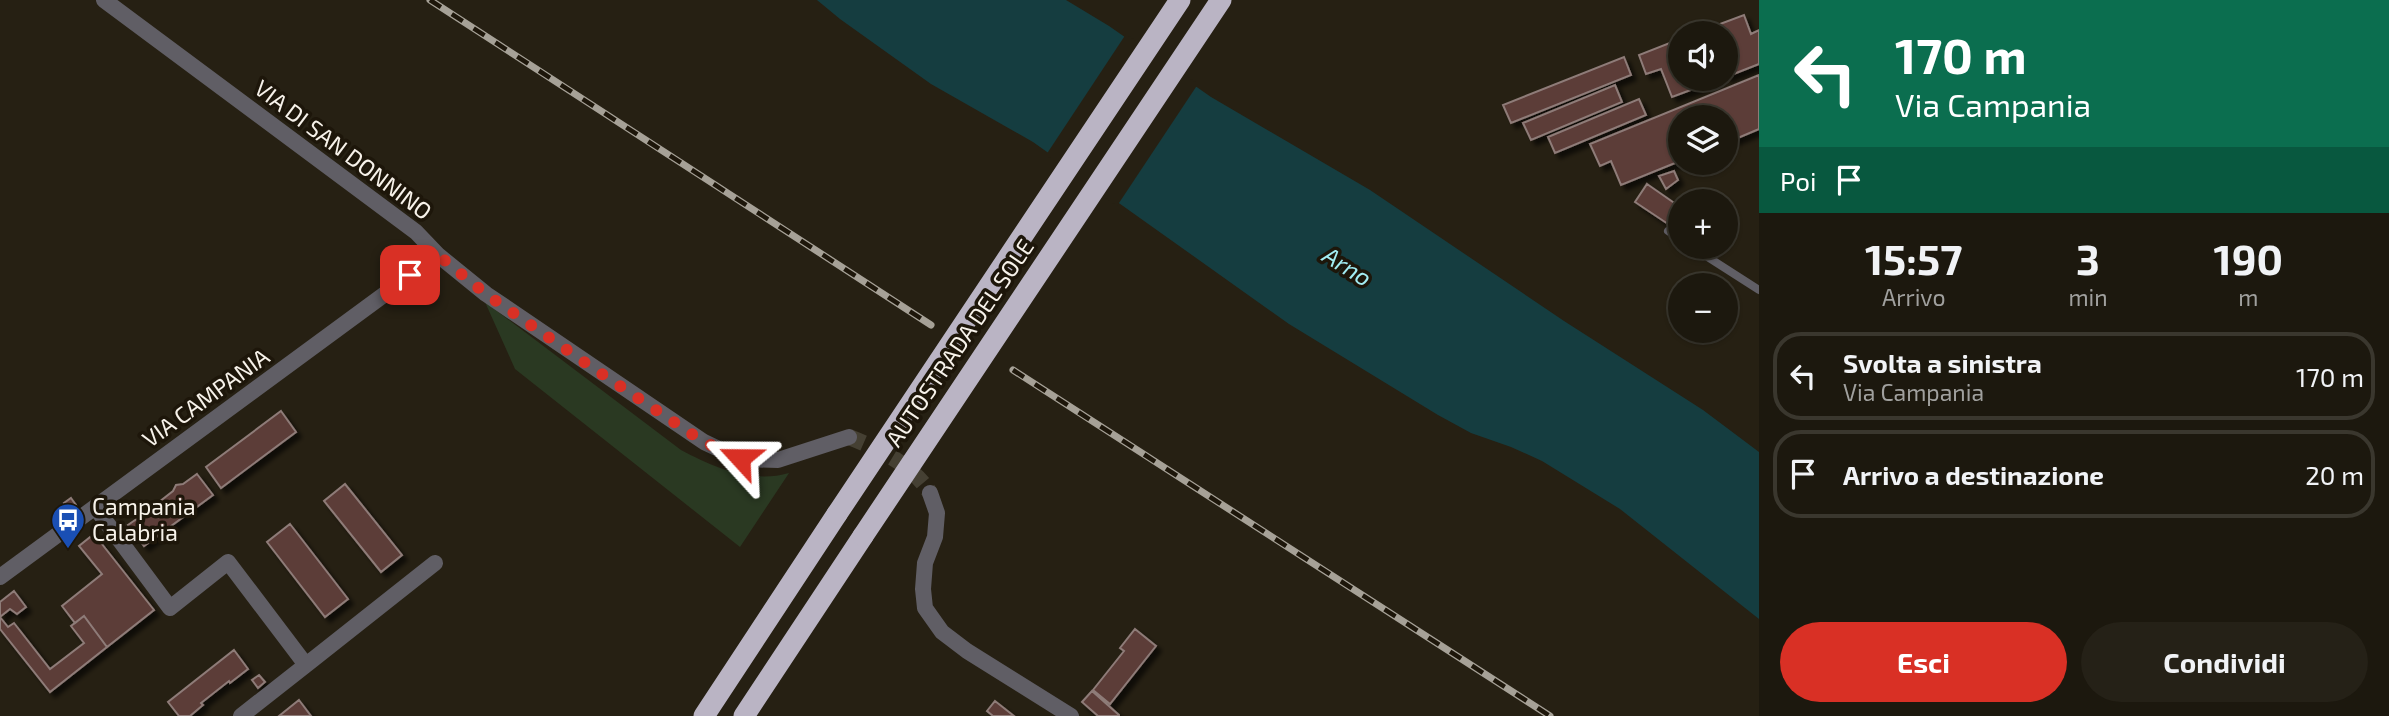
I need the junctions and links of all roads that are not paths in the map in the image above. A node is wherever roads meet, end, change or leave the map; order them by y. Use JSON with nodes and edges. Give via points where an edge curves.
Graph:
{"nodes":[{"id":1,"x":104,"y":0,"type":"edge"},
{"id":2,"x":1180,"y":0,"type":"edge"},
{"id":3,"x":1221,"y":0,"type":"edge"},
{"id":4,"x":438,"y":255,"type":"junction"},
{"id":5,"x":1711,"y":259,"type":"edge"},
{"id":6,"x":1759,"y":290,"type":"edge"},
{"id":7,"x":849,"y":437,"type":"tunnel mouth"},
{"id":8,"x":930,"y":493,"type":"tunnel mouth"},
{"id":9,"x":95,"y":507,"type":"junction"},
{"id":10,"x":435,"y":563,"type":"dead end"},
{"id":11,"x":0,"y":577,"type":"edge"},
{"id":12,"x":306,"y":665,"type":"junction"},
{"id":13,"x":241,"y":716,"type":"edge"},
{"id":14,"x":704,"y":716,"type":"edge"},
{"id":15,"x":744,"y":716,"type":"edge"},
{"id":16,"x":1071,"y":716,"type":"edge"}],
"edges":[{"from":1,"to":4,"type":"street","name":"VIA DI SAN DONNINO","via":[[416,232]]},
{"from":2,"to":14,"type":"highway","name":"AUTOSTRADA DEL SOLE","bridge":true},
{"from":3,"to":15,"type":"highway","name":"AUTOSTRADA DEL SOLE","bridge":true},
{"from":4,"to":7,"type":"street","name":"VIA DI SAN DONNINO","via":[[486,294],[704,442],[740,458],[778,460]]},
{"from":4,"to":9,"type":"street","name":"VIA CAMPANIA"},
{"from":5,"to":6,"type":"lane"},
{"from":8,"to":16,"type":"street","via":[[937,513],[935,537],[925,563],[925,608],[942,632],[959,645]]},
{"from":9,"to":11,"type":"street","name":"VIA CAMPANIA"},
{"from":9,"to":12,"type":"street","via":[[170,608],[228,562]]},
{"from":10,"to":12,"type":"street"},
{"from":12,"to":13,"type":"street"}]}
